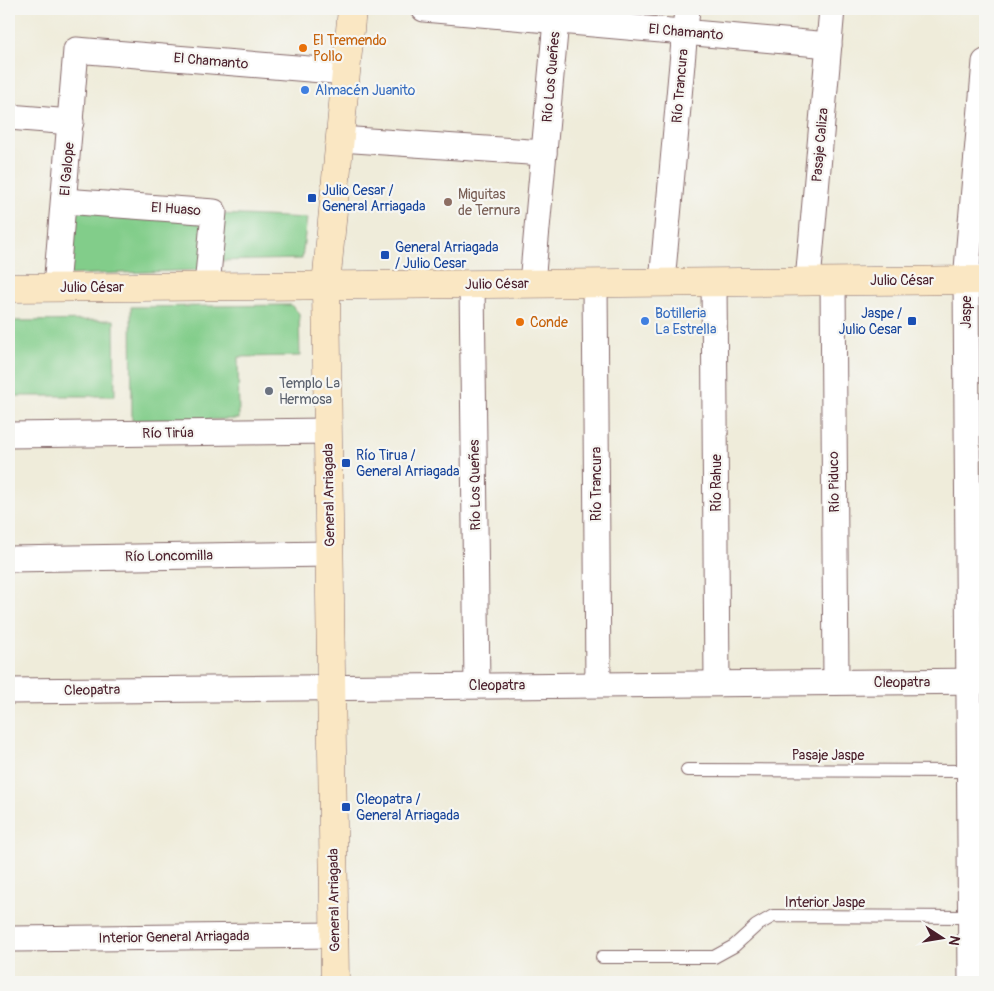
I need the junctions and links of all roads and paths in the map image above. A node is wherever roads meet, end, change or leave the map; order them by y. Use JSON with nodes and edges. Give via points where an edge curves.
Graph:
{"nodes":[{"id":1,"x":352,"y":9,"type":"edge"},
{"id":2,"x":424,"y":9,"type":"edge"},
{"id":3,"x":832,"y":9,"type":"edge"},
{"id":4,"x":556,"y":20,"type":"junction"},
{"id":5,"x":686,"y":20,"type":"edge"},
{"id":6,"x":829,"y":45,"type":"junction"},
{"id":7,"x":76,"y":50,"type":"joint"},
{"id":8,"x":985,"y":62,"type":"edge"},
{"id":9,"x":346,"y":72,"type":"junction"},
{"id":10,"x":9,"y":118,"type":"edge"},
{"id":11,"x":70,"y":122,"type":"junction"},
{"id":12,"x":340,"y":139,"type":"junction"},
{"id":13,"x":544,"y":153,"type":"junction"},
{"id":14,"x":64,"y":201,"type":"junction"},
{"id":15,"x":976,"y":280,"type":"edge"},
{"id":16,"x":821,"y":281,"type":"junction"},
{"id":17,"x":662,"y":282,"type":"junction"},
{"id":18,"x":714,"y":282,"type":"junction"},
{"id":19,"x":532,"y":283,"type":"junction"},
{"id":20,"x":595,"y":283,"type":"junction"},
{"id":21,"x":472,"y":284,"type":"junction"},
{"id":22,"x":207,"y":286,"type":"junction"},
{"id":23,"x":326,"y":286,"type":"junction"},
{"id":24,"x":56,"y":287,"type":"junction"},
{"id":25,"x":9,"y":288,"type":"edge"},
{"id":26,"x":328,"y":431,"type":"junction"},
{"id":27,"x":9,"y":435,"type":"edge"},
{"id":28,"x":329,"y":554,"type":"junction"},
{"id":29,"x":9,"y":559,"type":"edge"},
{"id":30,"x":977,"y":681,"type":"edge"},
{"id":31,"x":836,"y":682,"type":"junction"},
{"id":32,"x":717,"y":683,"type":"junction"},
{"id":33,"x":598,"y":684,"type":"junction"},
{"id":34,"x":477,"y":685,"type":"junction"},
{"id":35,"x":331,"y":687,"type":"junction"},
{"id":36,"x":9,"y":691,"type":"edge"},
{"id":37,"x":687,"y":770,"type":"dead end"},
{"id":38,"x":970,"y":771,"type":"junction"},
{"id":39,"x":976,"y":905,"type":"edge"},
{"id":40,"x":334,"y":934,"type":"junction"},
{"id":41,"x":14,"y":940,"type":"dead end"},
{"id":42,"x":602,"y":958,"type":"dead end"},
{"id":43,"x":335,"y":982,"type":"edge"},
{"id":44,"x":971,"y":982,"type":"edge"}],
"edges":[{"from":1,"to":9,"type":"street","name":"General Arriagada"},
{"from":2,"to":4,"type":"street","name":"El Chamanto"},
{"from":3,"to":6,"type":"street","name":"Pasaje Caliza"},
{"from":4,"to":5,"type":"street","name":"El Chamanto"},
{"from":4,"to":13,"type":"street","name":"Río Los Queñes"},
{"from":5,"to":6,"type":"street","name":"El Chamanto"},
{"from":5,"to":17,"type":"street","name":"Río Trancura"},
{"from":6,"to":16,"type":"street","name":"Pasaje Caliza"},
{"from":7,"to":9,"type":"street","name":"El Chamanto"},
{"from":7,"to":11,"type":"street","name":"El Galope"},
{"from":8,"to":15,"type":"street","name":"Jaspe"},
{"from":9,"to":12,"type":"street","name":"General Arriagada"},
{"from":10,"to":11,"type":"street"},
{"from":11,"to":14,"type":"street","name":"El Galope"},
{"from":12,"to":13,"type":"street"},
{"from":12,"to":23,"type":"street","name":"General Arriagada"},
{"from":13,"to":19,"type":"street","name":"Río Los Queñes"},
{"from":14,"to":22,"type":"street","name":"El Huaso","via":[[214,212]]},
{"from":14,"to":24,"type":"street","name":"El Galope"},
{"from":15,"to":16,"type":"street","name":"Julio César"},
{"from":15,"to":30,"type":"street","name":"Jaspe"},
{"from":16,"to":18,"type":"street","name":"Julio César"},
{"from":16,"to":31,"type":"street","name":"Río Piduco"},
{"from":17,"to":18,"type":"street","name":"Julio César"},
{"from":17,"to":20,"type":"street","name":"Julio César"},
{"from":18,"to":32,"type":"street","name":"Río Rahue"},
{"from":19,"to":20,"type":"street","name":"Julio César"},
{"from":19,"to":21,"type":"street","name":"Julio César"},
{"from":20,"to":33,"type":"street","name":"Río Trancura"},
{"from":21,"to":23,"type":"street","name":"Julio César"},
{"from":21,"to":34,"type":"street","name":"Río Los Queñes"},
{"from":22,"to":23,"type":"street","name":"Julio César"},
{"from":22,"to":24,"type":"street","name":"Julio César"},
{"from":23,"to":26,"type":"street","name":"General Arriagada"},
{"from":24,"to":25,"type":"street","name":"Julio César"},
{"from":26,"to":27,"type":"street","name":"Río Tirúa"},
{"from":26,"to":28,"type":"street","name":"General Arriagada"},
{"from":28,"to":29,"type":"street","name":"Río Loncomilla"},
{"from":28,"to":35,"type":"street","name":"General Arriagada"},
{"from":30,"to":31,"type":"street","name":"Cleopatra"},
{"from":30,"to":38,"type":"street","name":"Jaspe"},
{"from":31,"to":32,"type":"street","name":"Cleopatra"},
{"from":32,"to":33,"type":"street","name":"Cleopatra"},
{"from":33,"to":34,"type":"street","name":"Cleopatra"},
{"from":34,"to":35,"type":"street","name":"Cleopatra"},
{"from":35,"to":36,"type":"street","name":"Cleopatra"},
{"from":35,"to":40,"type":"street","name":"General Arriagada"},
{"from":37,"to":38,"type":"lane","name":"Pasaje Jaspe"},
{"from":38,"to":39,"type":"street","name":"Jaspe"},
{"from":39,"to":42,"type":"lane","name":"Interior Jaspe","via":[[773,916],[714,957]]},
{"from":39,"to":44,"type":"street","name":"Jaspe"},
{"from":40,"to":41,"type":"street","name":"Interior General Arriagada"},
{"from":40,"to":43,"type":"street","name":"General Arriagada"}]}
